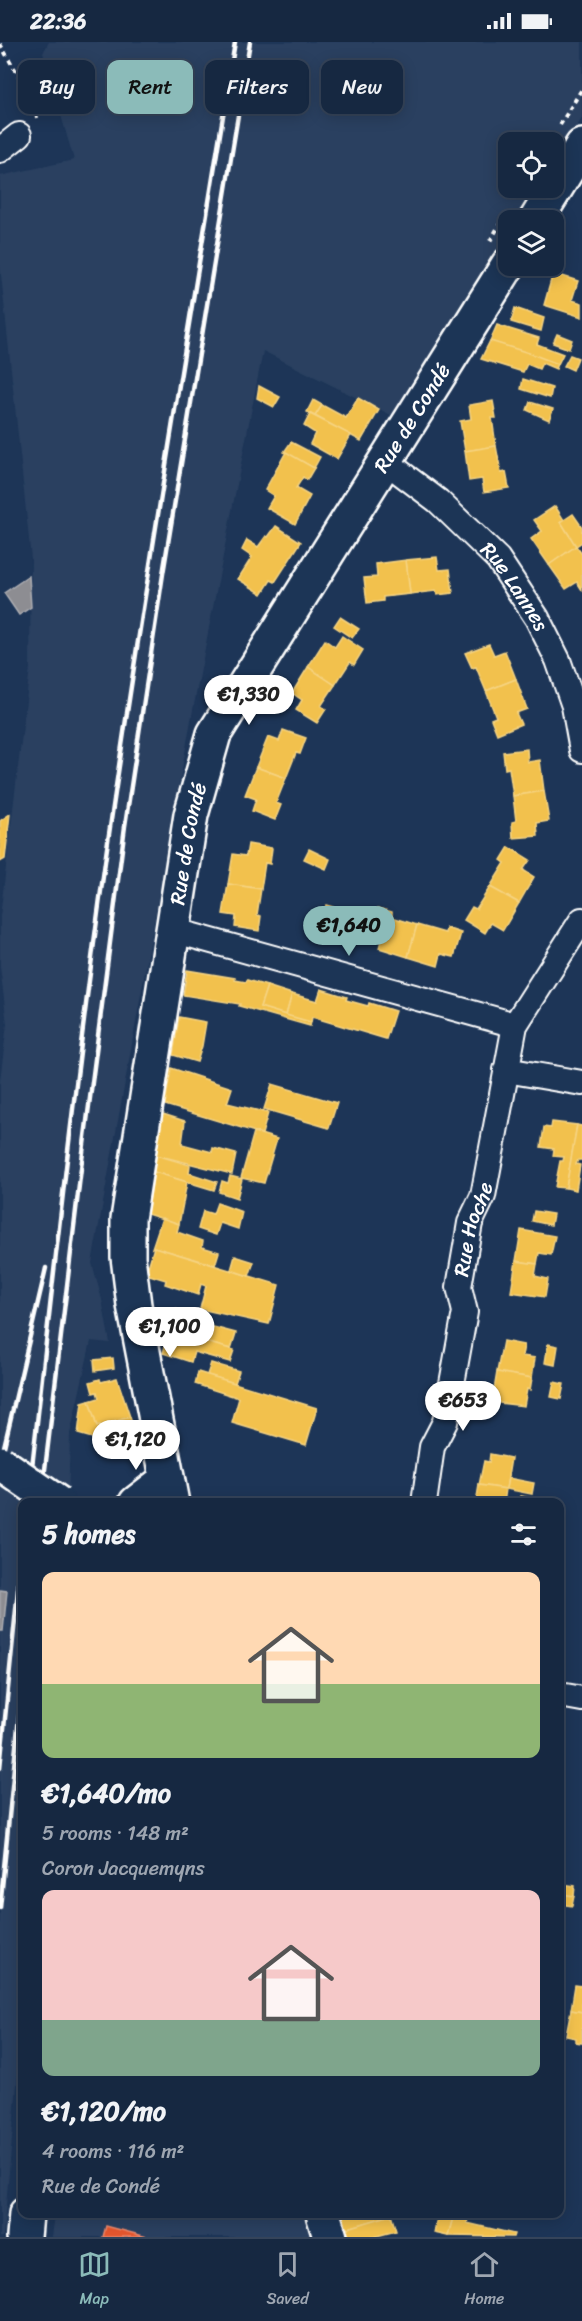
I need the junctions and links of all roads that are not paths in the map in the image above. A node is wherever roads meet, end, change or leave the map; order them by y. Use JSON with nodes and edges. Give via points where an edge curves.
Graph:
{"nodes":[{"id":1,"x":19,"y":135,"type":"road end"},
{"id":2,"x":568,"y":140,"type":"edge"},
{"id":3,"x":0,"y":150,"type":"edge"},
{"id":4,"x":540,"y":210,"type":"edge"},
{"id":5,"x":501,"y":276,"type":"edge"},
{"id":6,"x":385,"y":461,"type":"junction"},
{"id":7,"x":582,"y":750,"type":"edge"},
{"id":8,"x":582,"y":920,"type":"edge"},
{"id":9,"x":172,"y":930,"type":"junction"},
{"id":10,"x":516,"y":1025,"type":"junction"},
{"id":11,"x":506,"y":1070,"type":"junction"},
{"id":12,"x":582,"y":1083,"type":"edge"},
{"id":13,"x":0,"y":1463,"type":"edge"},
{"id":14,"x":169,"y":1491,"type":"edge"},
{"id":15,"x":51,"y":1498,"type":"edge"},
{"id":16,"x":149,"y":1498,"type":"edge"},
{"id":17,"x":425,"y":1498,"type":"edge"},
{"id":18,"x":564,"y":1696,"type":"edge"},
{"id":19,"x":582,"y":1699,"type":"edge"},
{"id":20,"x":26,"y":2218,"type":"edge"},
{"id":21,"x":324,"y":2218,"type":"edge"},
{"id":22,"x":24,"y":2237,"type":"edge"},
{"id":23,"x":330,"y":2237,"type":"edge"}],
"edges":[{"from":1,"to":3,"type":"street"},
{"from":2,"to":4,"type":"main road"},
{"from":5,"to":6,"type":"main road","name":"Rue de Condé"},
{"from":6,"to":7,"type":"street","name":"Rue Lannes","via":[[438,501],[498,559],[537,618],[558,660],[574,706]]},
{"from":6,"to":9,"type":"main road","name":"Rue de Condé","via":[[214,734],[191,815]]},
{"from":8,"to":10,"type":"street","name":"Rue Hoche"},
{"from":9,"to":10,"type":"street"},
{"from":9,"to":14,"type":"main road","name":"Rue de Condé","via":[[127,1243],[134,1305]]},
{"from":10,"to":11,"type":"street","name":"Rue Hoche"},
{"from":11,"to":12,"type":"street"},
{"from":11,"to":17,"type":"street","name":"Rue Hoche","via":[[483,1196],[470,1223],[459,1287],[465,1312],[445,1422],[432,1447]]},
{"from":13,"to":15,"type":"main road","bridge":true},
{"from":14,"to":16,"type":"main road"},
{"from":18,"to":19,"type":"street"},
{"from":20,"to":22,"type":"main road"},
{"from":21,"to":23,"type":"main road"}]}
